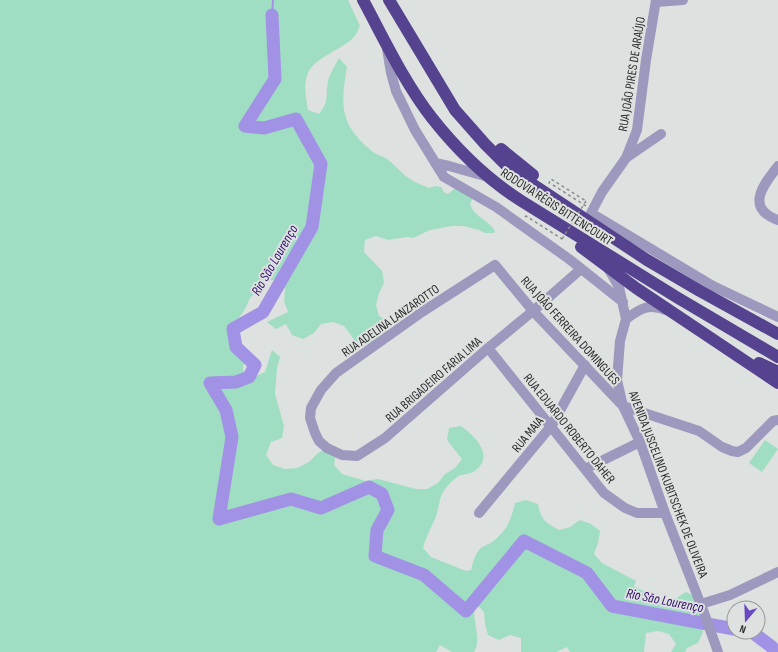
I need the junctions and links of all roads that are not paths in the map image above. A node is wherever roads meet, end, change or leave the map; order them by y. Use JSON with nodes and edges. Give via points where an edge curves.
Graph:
{"nodes":[{"id":1,"x":363,"y":0,"type":"edge"},
{"id":2,"x":389,"y":0,"type":"edge"},
{"id":3,"x":683,"y":0,"type":"edge"},
{"id":4,"x":656,"y":1,"type":"edge"},
{"id":5,"x":386,"y":43,"type":"junction"},
{"id":6,"x":434,"y":76,"type":"junction"},
{"id":7,"x":661,"y":134,"type":"dead end"},
{"id":8,"x":626,"y":158,"type":"junction"},
{"id":9,"x":436,"y":163,"type":"junction"},
{"id":10,"x":778,"y":166,"type":"edge"},
{"id":11,"x":488,"y":178,"type":"junction"},
{"id":12,"x":523,"y":202,"type":"junction"},
{"id":13,"x":592,"y":211,"type":"junction"},
{"id":14,"x":778,"y":220,"type":"edge"},
{"id":15,"x":495,"y":265,"type":"joint"},
{"id":16,"x":607,"y":266,"type":"junction"},
{"id":17,"x":581,"y":268,"type":"junction"},
{"id":18,"x":700,"y":291,"type":"junction"},
{"id":19,"x":623,"y":302,"type":"junction"},
{"id":20,"x":533,"y":311,"type":"junction"},
{"id":21,"x":675,"y":314,"type":"junction"},
{"id":22,"x":778,"y":317,"type":"edge"},
{"id":23,"x":626,"y":320,"type":"junction"},
{"id":24,"x":778,"y":325,"type":"edge"},
{"id":25,"x":778,"y":334,"type":"edge"},
{"id":26,"x":720,"y":345,"type":"junction"},
{"id":27,"x":488,"y":348,"type":"junction"},
{"id":28,"x":778,"y":357,"type":"edge"},
{"id":29,"x":585,"y":366,"type":"junction"},
{"id":30,"x":778,"y":372,"type":"edge"},
{"id":31,"x":778,"y":383,"type":"edge"},
{"id":32,"x":623,"y":406,"type":"junction"},
{"id":33,"x":311,"y":408,"type":"joint"},
{"id":34,"x":778,"y":420,"type":"edge"},
{"id":35,"x":552,"y":425,"type":"junction"},
{"id":36,"x":640,"y":442,"type":"junction"},
{"id":37,"x":586,"y":469,"type":"junction"},
{"id":38,"x":479,"y":512,"type":"dead end"},
{"id":39,"x":665,"y":513,"type":"junction"},
{"id":40,"x":778,"y":572,"type":"edge"},
{"id":41,"x":702,"y":607,"type":"junction"},
{"id":42,"x":716,"y":648,"type":"edge"}],
"edges":[{"from":1,"to":5,"type":"highway","name":"RODOVIA RÉGIS BITTENCOURT"},
{"from":2,"to":6,"type":"highway","name":"RODOVIA RÉGIS BITTENCOURT"},
{"from":3,"to":4,"type":"street"},
{"from":4,"to":8,"type":"street","name":"RUA JOÃO PIRES DE ARAÚJO","via":[[636,130]]},
{"from":5,"to":9,"type":"street","via":[[396,91],[415,130]]},
{"from":5,"to":11,"type":"highway","name":"RODOVIA RÉGIS BITTENCOURT","via":[[432,117]]},
{"from":6,"to":13,"type":"highway","via":[[492,141],[517,163],[538,179]]},
{"from":6,"to":18,"type":"highway","name":"RODOVIA RÉGIS BITTENCOURT","via":[[455,110],[511,170],[647,260]]},
{"from":7,"to":8,"type":"street"},
{"from":8,"to":13,"type":"street","name":"RUA JOÃO PIRES DE ARAÚJO"},
{"from":9,"to":11,"type":"street"},
{"from":9,"to":17,"type":"street","via":[[450,182],[496,207]]},
{"from":10,"to":14,"type":"street","via":[[767,180],[759,201],[762,211]]},
{"from":11,"to":12,"type":"highway","name":"RODOVIA RÉGIS BITTENCOURT"},
{"from":12,"to":16,"type":"highway","via":[[539,217]]},
{"from":12,"to":28,"type":"highway","name":"RODOVIA RÉGIS BITTENCOURT"},
{"from":13,"to":22,"type":"street","via":[[713,286]]},
{"from":15,"to":20,"type":"street","name":"RUA JOÃO FERREIRA DOMINGUES"},
{"from":15,"to":33,"type":"street","name":"RUA ADELINA LANZAROTTO","via":[[422,312],[336,373],[321,390]]},
{"from":16,"to":19,"type":"street","name":"AVENIDA JUSCELINO KUBITSCHEK DE OLIVEIRA","via":[[619,287]]},
{"from":16,"to":21,"type":"highway"},
{"from":17,"to":19,"type":"street"},
{"from":17,"to":20,"type":"street","name":"RUA BRIGADEIRO FARIA LIMA"},
{"from":18,"to":24,"type":"highway","via":[[719,296]]},
{"from":18,"to":25,"type":"highway","name":"RODOVIA RÉGIS BITTENCOURT"},
{"from":19,"to":23,"type":"street","name":"AVENIDA JUSCELINO KUBITSCHEK DE OLIVEIRA"},
{"from":20,"to":27,"type":"street","name":"RUA BRIGADEIRO FARIA LIMA"},
{"from":20,"to":29,"type":"street","name":"RUA JOÃO FERREIRA DOMINGUES"},
{"from":21,"to":23,"type":"street","via":[[663,308],[647,307]]},
{"from":21,"to":26,"type":"highway"},
{"from":23,"to":32,"type":"street","name":"AVENIDA JUSCELINO KUBITSCHEK DE OLIVEIRA","via":[[620,341],[617,380]]},
{"from":26,"to":30,"type":"highway"},
{"from":26,"to":31,"type":"highway"},
{"from":27,"to":33,"type":"street","name":"RUA BRIGADEIRO FARIA LIMA","via":[[386,438],[357,456],[342,455],[327,448],[320,441],[310,418]]},
{"from":27,"to":35,"type":"street","name":"RUA EDUARDO ROBERTO DAHER"},
{"from":29,"to":32,"type":"street","name":"RUA JOÃO FERREIRA DOMINGUES"},
{"from":29,"to":35,"type":"street","name":"RUA MAIA"},
{"from":32,"to":34,"type":"street","name":"RUA JOÃO FERREIRA DOMINGUES","via":[[699,431],[722,447],[738,452],[746,448],[773,421]]},
{"from":32,"to":36,"type":"street","name":"AVENIDA JUSCELINO KUBITSCHEK DE OLIVEIRA"},
{"from":35,"to":37,"type":"street","name":"RUA EDUARDO ROBERTO DAHER"},
{"from":35,"to":38,"type":"street","name":"RUA MAIA"},
{"from":36,"to":37,"type":"street"},
{"from":36,"to":39,"type":"street","name":"AVENIDA JUSCELINO KUBITSCHEK DE OLIVEIRA"},
{"from":37,"to":39,"type":"street","name":"RUA EDUARDO ROBERTO DAHER","via":[[604,492],[625,508],[637,513]]},
{"from":39,"to":41,"type":"street","name":"AVENIDA JUSCELINO KUBITSCHEK DE OLIVEIRA"},
{"from":40,"to":41,"type":"street"},
{"from":41,"to":42,"type":"street","name":"AVENIDA JUSCELINO KUBITSCHEK DE OLIVEIRA"}]}
